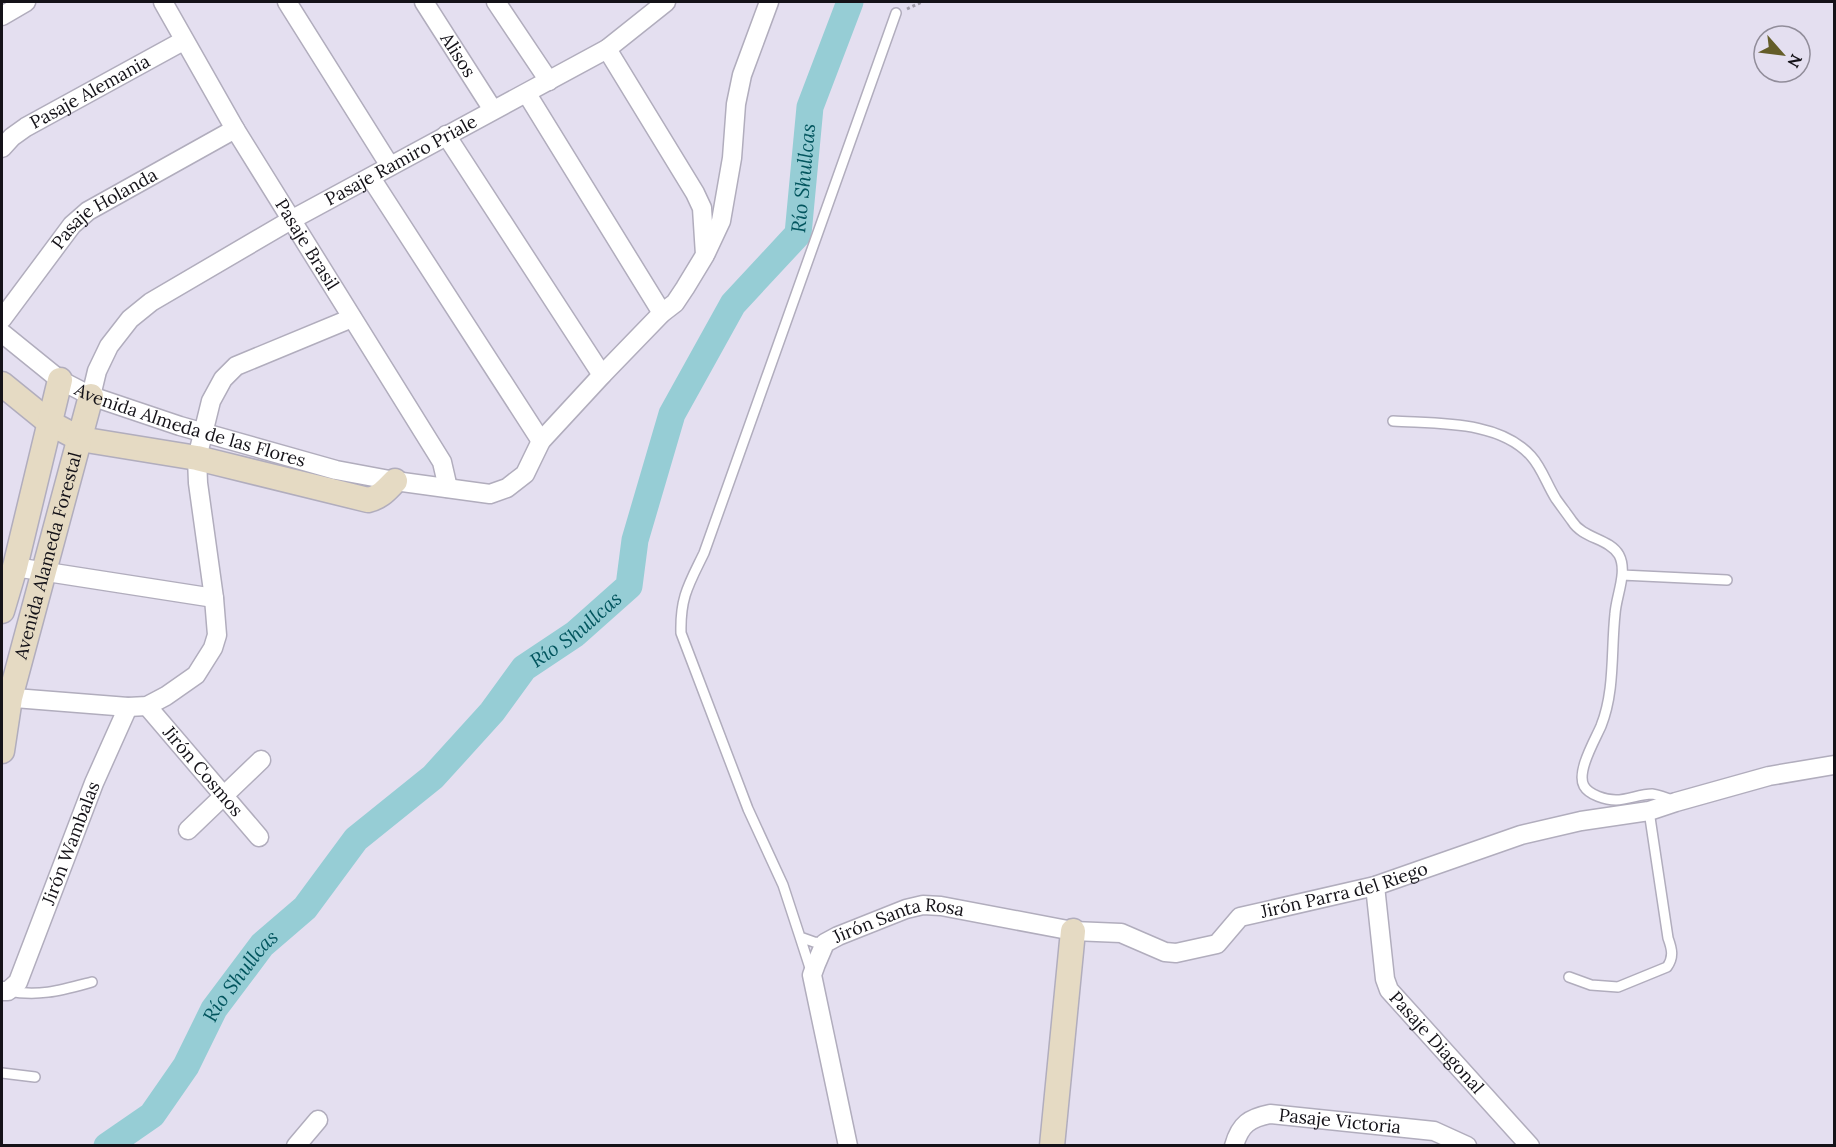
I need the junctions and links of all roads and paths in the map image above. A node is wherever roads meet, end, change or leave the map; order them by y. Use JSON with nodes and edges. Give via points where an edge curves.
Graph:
{"nodes":[{"id":1,"x":26,"y":2,"type":"edge"},
{"id":2,"x":163,"y":2,"type":"edge"},
{"id":3,"x":287,"y":2,"type":"edge"},
{"id":4,"x":424,"y":2,"type":"edge"},
{"id":5,"x":496,"y":2,"type":"edge"},
{"id":6,"x":666,"y":2,"type":"edge"},
{"id":7,"x":769,"y":2,"type":"edge"},
{"id":8,"x":922,"y":2,"type":"edge"},
{"id":9,"x":896,"y":13,"type":"joint"},
{"id":10,"x":2,"y":16,"type":"edge"},
{"id":11,"x":183,"y":41,"type":"junction"},
{"id":12,"x":607,"y":49,"type":"junction"},
{"id":13,"x":549,"y":81,"type":"junction"},
{"id":14,"x":527,"y":94,"type":"junction"},
{"id":15,"x":493,"y":110,"type":"junction"},
{"id":16,"x":235,"y":129,"type":"junction"},
{"id":17,"x":447,"y":135,"type":"junction"},
{"id":18,"x":2,"y":148,"type":"edge"},
{"id":19,"x":390,"y":166,"type":"junction"},
{"id":20,"x":371,"y":178,"type":"junction"},
{"id":21,"x":291,"y":220,"type":"junction"},
{"id":22,"x":705,"y":255,"type":"junction"},
{"id":23,"x":662,"y":314,"type":"junction"},
{"id":24,"x":352,"y":318,"type":"junction"},
{"id":25,"x":2,"y":319,"type":"edge"},
{"id":26,"x":2,"y":333,"type":"edge"},
{"id":27,"x":602,"y":375,"type":"junction"},
{"id":28,"x":60,"y":380,"type":"junction"},
{"id":29,"x":2,"y":384,"type":"edge"},
{"id":30,"x":91,"y":396,"type":"junction"},
{"id":31,"x":1393,"y":421,"type":"dead end"},
{"id":32,"x":50,"y":423,"type":"junction"},
{"id":33,"x":203,"y":433,"type":"junction"},
{"id":34,"x":80,"y":439,"type":"junction"},
{"id":35,"x":541,"y":441,"type":"junction"},
{"id":36,"x":197,"y":458,"type":"junction"},
{"id":37,"x":394,"y":481,"type":"junction"},
{"id":38,"x":448,"y":488,"type":"junction"},
{"id":39,"x":15,"y":567,"type":"junction"},
{"id":40,"x":45,"y":571,"type":"junction"},
{"id":41,"x":1622,"y":575,"type":"junction"},
{"id":42,"x":1727,"y":580,"type":"dead end"},
{"id":43,"x":214,"y":598,"type":"junction"},
{"id":44,"x":2,"y":611,"type":"edge"},
{"id":45,"x":6,"y":698,"type":"edge"},
{"id":46,"x":147,"y":706,"type":"junction"},
{"id":47,"x":128,"y":707,"type":"junction"},
{"id":48,"x":2,"y":751,"type":"edge"},
{"id":49,"x":261,"y":760,"type":"dead end"},
{"id":50,"x":1834,"y":765,"type":"edge"},
{"id":51,"x":225,"y":797,"type":"junction"},
{"id":52,"x":1676,"y":802,"type":"junction"},
{"id":53,"x":1649,"y":811,"type":"junction"},
{"id":54,"x":188,"y":830,"type":"dead end"},
{"id":55,"x":259,"y":837,"type":"dead end"},
{"id":56,"x":1375,"y":886,"type":"junction"},
{"id":57,"x":1073,"y":931,"type":"junction"},
{"id":58,"x":800,"y":937,"type":"junction"},
{"id":59,"x":825,"y":943,"type":"junction"},
{"id":60,"x":812,"y":975,"type":"junction"},
{"id":61,"x":1569,"y":977,"type":"dead end"},
{"id":62,"x":92,"y":982,"type":"dead end"},
{"id":63,"x":9,"y":988,"type":"edge"},
{"id":64,"x":2,"y":1073,"type":"edge"},
{"id":65,"x":34,"y":1077,"type":"dead end"},
{"id":66,"x":318,"y":1120,"type":"dead end"},
{"id":67,"x":296,"y":1146,"type":"edge"},
{"id":68,"x":848,"y":1146,"type":"edge"},
{"id":69,"x":1052,"y":1146,"type":"edge"},
{"id":70,"x":1234,"y":1146,"type":"edge"},
{"id":71,"x":1467,"y":1146,"type":"edge"},
{"id":72,"x":1530,"y":1146,"type":"edge"}],
"edges":[{"from":1,"to":10,"type":"street"},
{"from":2,"to":11,"type":"street","name":"Pasaje Brasil"},
{"from":3,"to":19,"type":"street"},
{"from":4,"to":15,"type":"street","name":"Alisos"},
{"from":5,"to":13,"type":"street"},
{"from":6,"to":12,"type":"street","name":"Pasaje Ramiro Priale"},
{"from":7,"to":22,"type":"street","via":[[742,75],[721,221]]},
{"from":8,"to":9,"type":"path"},
{"from":9,"to":58,"type":"lane","via":[[708,543],[683,597],[680,616],[681,633],[748,809],[783,885]]},
{"from":11,"to":16,"type":"street","name":"Pasaje Brasil"},
{"from":11,"to":18,"type":"street","name":"Pasaje Alemania","via":[[26,128]]},
{"from":12,"to":13,"type":"street","name":"Pasaje Ramiro Priale"},
{"from":12,"to":22,"type":"street","via":[[695,193],[702,208]]},
{"from":13,"to":14,"type":"street","name":"Pasaje Ramiro Priale"},
{"from":14,"to":15,"type":"street","name":"Pasaje Ramiro Priale"},
{"from":14,"to":23,"type":"street"},
{"from":15,"to":17,"type":"street","name":"Pasaje Ramiro Priale"},
{"from":16,"to":21,"type":"street","name":"Pasaje Brasil"},
{"from":16,"to":25,"type":"street","name":"Pasaje Holanda","via":[[87,211],[72,225]]},
{"from":17,"to":19,"type":"street","name":"Pasaje Ramiro Priale"},
{"from":17,"to":27,"type":"street"},
{"from":19,"to":20,"type":"street","name":"Pasaje Ramiro Priale"},
{"from":20,"to":21,"type":"street","name":"Pasaje Ramiro Priale"},
{"from":20,"to":35,"type":"street"},
{"from":21,"to":24,"type":"street","name":"Pasaje Brasil"},
{"from":21,"to":30,"type":"street","name":"Pasaje Ramiro Priale","via":[[151,302],[130,319],[109,346]]},
{"from":22,"to":23,"type":"street","via":[[675,303]]},
{"from":23,"to":27,"type":"street"},
{"from":24,"to":33,"type":"street","via":[[236,366],[223,379],[211,401]]},
{"from":24,"to":38,"type":"street","name":"Pasaje Brasil","via":[[441,462]]},
{"from":26,"to":28,"type":"street","name":"Avenida Almeda de las Flores"},
{"from":27,"to":35,"type":"street"},
{"from":28,"to":30,"type":"street","name":"Avenida Almeda de las Flores"},
{"from":28,"to":32,"type":"street","name":"Avenida Alameda Forestal"},
{"from":29,"to":32,"type":"street","name":"Avenida Almeda de las Flores"},
{"from":30,"to":33,"type":"street","name":"Avenida Almeda de las Flores"},
{"from":30,"to":34,"type":"street","name":"Avenida Alameda Forestal"},
{"from":31,"to":41,"type":"lane","via":[[1490,430],[1520,446],[1530,454],[1573,524],[1614,549]]},
{"from":32,"to":34,"type":"street","name":"Avenida Almeda de las Flores"},
{"from":32,"to":39,"type":"street","name":"Avenida Alameda Forestal"},
{"from":33,"to":36,"type":"street"},
{"from":33,"to":37,"type":"street","name":"Avenida Almeda de las Flores","via":[[336,470]]},
{"from":34,"to":36,"type":"street","name":"Avenida Almeda de las Flores"},
{"from":34,"to":40,"type":"street","name":"Avenida Alameda Forestal"},
{"from":35,"to":38,"type":"street","name":"Avenida Almeda de las Flores","via":[[525,474],[507,488],[490,494]]},
{"from":36,"to":37,"type":"street","name":"Avenida Almeda de las Flores","via":[[368,500],[384,493]]},
{"from":36,"to":43,"type":"street"},
{"from":37,"to":38,"type":"street","name":"Avenida Almeda de las Flores"},
{"from":39,"to":40,"type":"street"},
{"from":39,"to":44,"type":"street","name":"Avenida Alameda Forestal"},
{"from":40,"to":43,"type":"street"},
{"from":40,"to":45,"type":"street","name":"Avenida Alameda Forestal"},
{"from":41,"to":42,"type":"lane"},
{"from":41,"to":52,"type":"lane","via":[[1615,612],[1609,699],[1582,781],[1589,792],[1616,800],[1651,794]]},
{"from":43,"to":46,"type":"street","via":[[217,635],[213,648],[196,675]]},
{"from":45,"to":47,"type":"street"},
{"from":45,"to":48,"type":"street","name":"Avenida Alameda Forestal"},
{"from":46,"to":47,"type":"street"},
{"from":46,"to":51,"type":"street","name":"Jirón Cosmos"},
{"from":47,"to":63,"type":"street","name":"Jirón Wambalas"},
{"from":49,"to":51,"type":"street"},
{"from":50,"to":52,"type":"street","name":"Jirón Parra del Riego","via":[[1768,776]]},
{"from":51,"to":54,"type":"street"},
{"from":51,"to":55,"type":"street","name":"Jirón Cosmos"},
{"from":52,"to":53,"type":"street","name":"Jirón Parra del Riego"},
{"from":53,"to":56,"type":"street","name":"Jirón Parra del Riego","via":[[1521,835]]},
{"from":53,"to":61,"type":"lane","via":[[1671,961],[1667,967],[1618,987],[1591,985]]},
{"from":56,"to":57,"type":"street","name":"Jirón Parra del Riego","via":[[1240,917],[1217,944],[1176,953],[1121,933]]},
{"from":56,"to":72,"type":"street","name":"Pasaje Diagonal","via":[[1389,990]]},
{"from":57,"to":59,"type":"street","name":"Jirón Santa Rosa","via":[[923,905]]},
{"from":57,"to":69,"type":"street"},
{"from":58,"to":59,"type":"lane"},
{"from":58,"to":60,"type":"lane"},
{"from":59,"to":60,"type":"street","name":"Jirón Santa Rosa"},
{"from":60,"to":68,"type":"street"},
{"from":62,"to":63,"type":"lane","via":[[48,994],[24,994]]},
{"from":64,"to":65,"type":"lane"},
{"from":66,"to":67,"type":"street"},
{"from":70,"to":71,"type":"street","name":"Pasaje Victoria","via":[[1246,1123],[1270,1114],[1434,1131]]}]}
